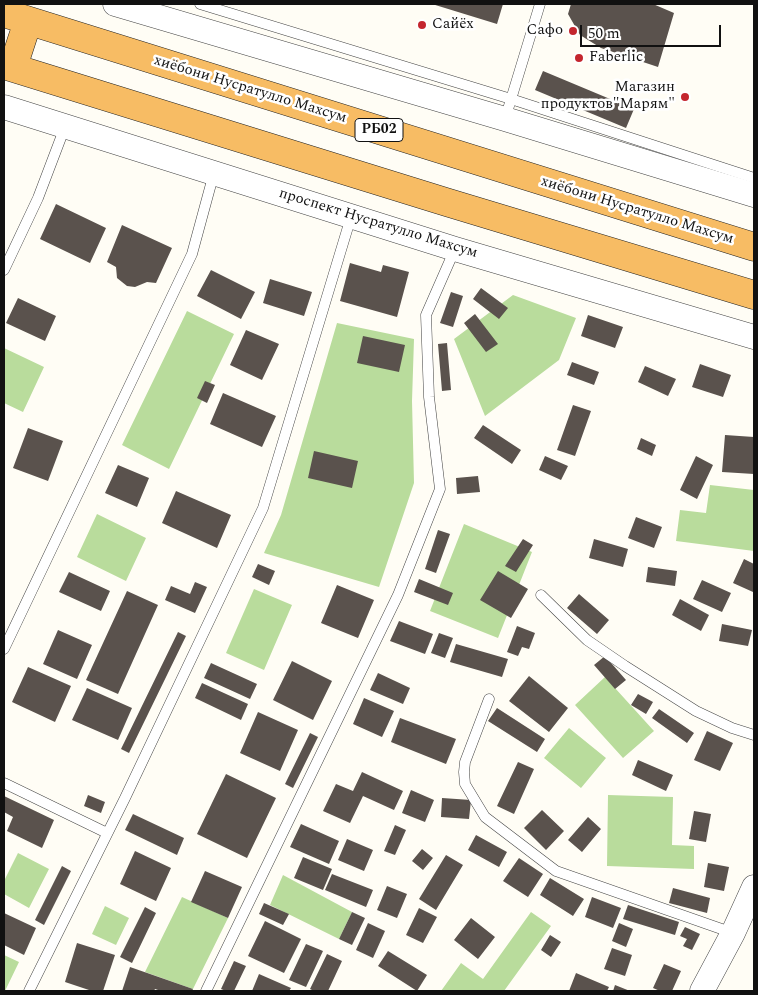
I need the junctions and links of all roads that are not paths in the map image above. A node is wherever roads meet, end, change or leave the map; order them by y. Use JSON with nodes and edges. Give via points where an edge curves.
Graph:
{"nodes":[{"id":1,"x":115,"y":4,"type":"edge"},
{"id":2,"x":200,"y":4,"type":"edge"},
{"id":3,"x":540,"y":4,"type":"edge"},
{"id":4,"x":16,"y":17,"type":"edge"},
{"id":5,"x":317,"y":51,"type":"junction"},
{"id":6,"x":8,"y":66,"type":"edge"},
{"id":7,"x":4,"y":107,"type":"edge"},
{"id":8,"x":508,"y":109,"type":"junction"},
{"id":9,"x":65,"y":127,"type":"junction"},
{"id":10,"x":214,"y":173,"type":"junction"},
{"id":11,"x":754,"y":178,"type":"edge"},
{"id":12,"x":754,"y":196,"type":"edge"},
{"id":13,"x":351,"y":216,"type":"junction"},
{"id":14,"x":754,"y":247,"type":"edge"},
{"id":15,"x":455,"y":249,"type":"junction"},
{"id":16,"x":4,"y":270,"type":"edge"},
{"id":17,"x":754,"y":295,"type":"edge"},
{"id":18,"x":754,"y":337,"type":"edge"},
{"id":19,"x":542,"y":595,"type":"dead end"},
{"id":20,"x":4,"y":650,"type":"edge"},
{"id":21,"x":489,"y":699,"type":"dead end"},
{"id":22,"x":754,"y":735,"type":"edge"},
{"id":23,"x":4,"y":783,"type":"edge"},
{"id":24,"x":107,"y":833,"type":"junction"},
{"id":25,"x":754,"y":888,"type":"edge"},
{"id":26,"x":749,"y":912,"type":"edge"},
{"id":27,"x":733,"y":933,"type":"junction"},
{"id":28,"x":29,"y":991,"type":"edge"},
{"id":29,"x":206,"y":991,"type":"edge"},
{"id":30,"x":702,"y":991,"type":"edge"}],
"edges":[{"from":1,"to":5,"type":"street"},
{"from":2,"to":5,"type":"lane"},
{"from":3,"to":8,"type":"lane"},
{"from":4,"to":6,"type":"highway"},
{"from":4,"to":14,"type":"highway","name":"хиёбони Нусратулло Махсум","number":"РБ02"},
{"from":5,"to":8,"type":"street"},
{"from":6,"to":17,"type":"highway"},
{"from":7,"to":9,"type":"street","name":"проспект Нусратулло Махсум"},
{"from":8,"to":11,"type":"lane"},
{"from":8,"to":12,"type":"street"},
{"from":9,"to":10,"type":"street","name":"проспект Нусратулло Махсум"},
{"from":9,"to":16,"type":"lane","via":[[38,198]]},
{"from":10,"to":13,"type":"street","name":"проспект Нусратулло Махсум"},
{"from":10,"to":20,"type":"lane","via":[[192,254]]},
{"from":13,"to":15,"type":"street","name":"проспект Нусратулло Махсум"},
{"from":13,"to":24,"type":"lane","via":[[263,508]]},
{"from":15,"to":18,"type":"street","name":"проспект Нусратулло Махсум"},
{"from":15,"to":29,"type":"lane","via":[[426,315],[429,397],[440,489],[398,595]]},
{"from":19,"to":22,"type":"lane","via":[[587,640],[625,666],[696,711]]},
{"from":21,"to":27,"type":"lane","via":[[464,772],[466,784],[485,818],[556,871]]},
{"from":23,"to":24,"type":"lane"},
{"from":24,"to":28,"type":"lane"},
{"from":25,"to":26,"type":"street"},
{"from":26,"to":27,"type":"street"},
{"from":27,"to":30,"type":"street"}]}
